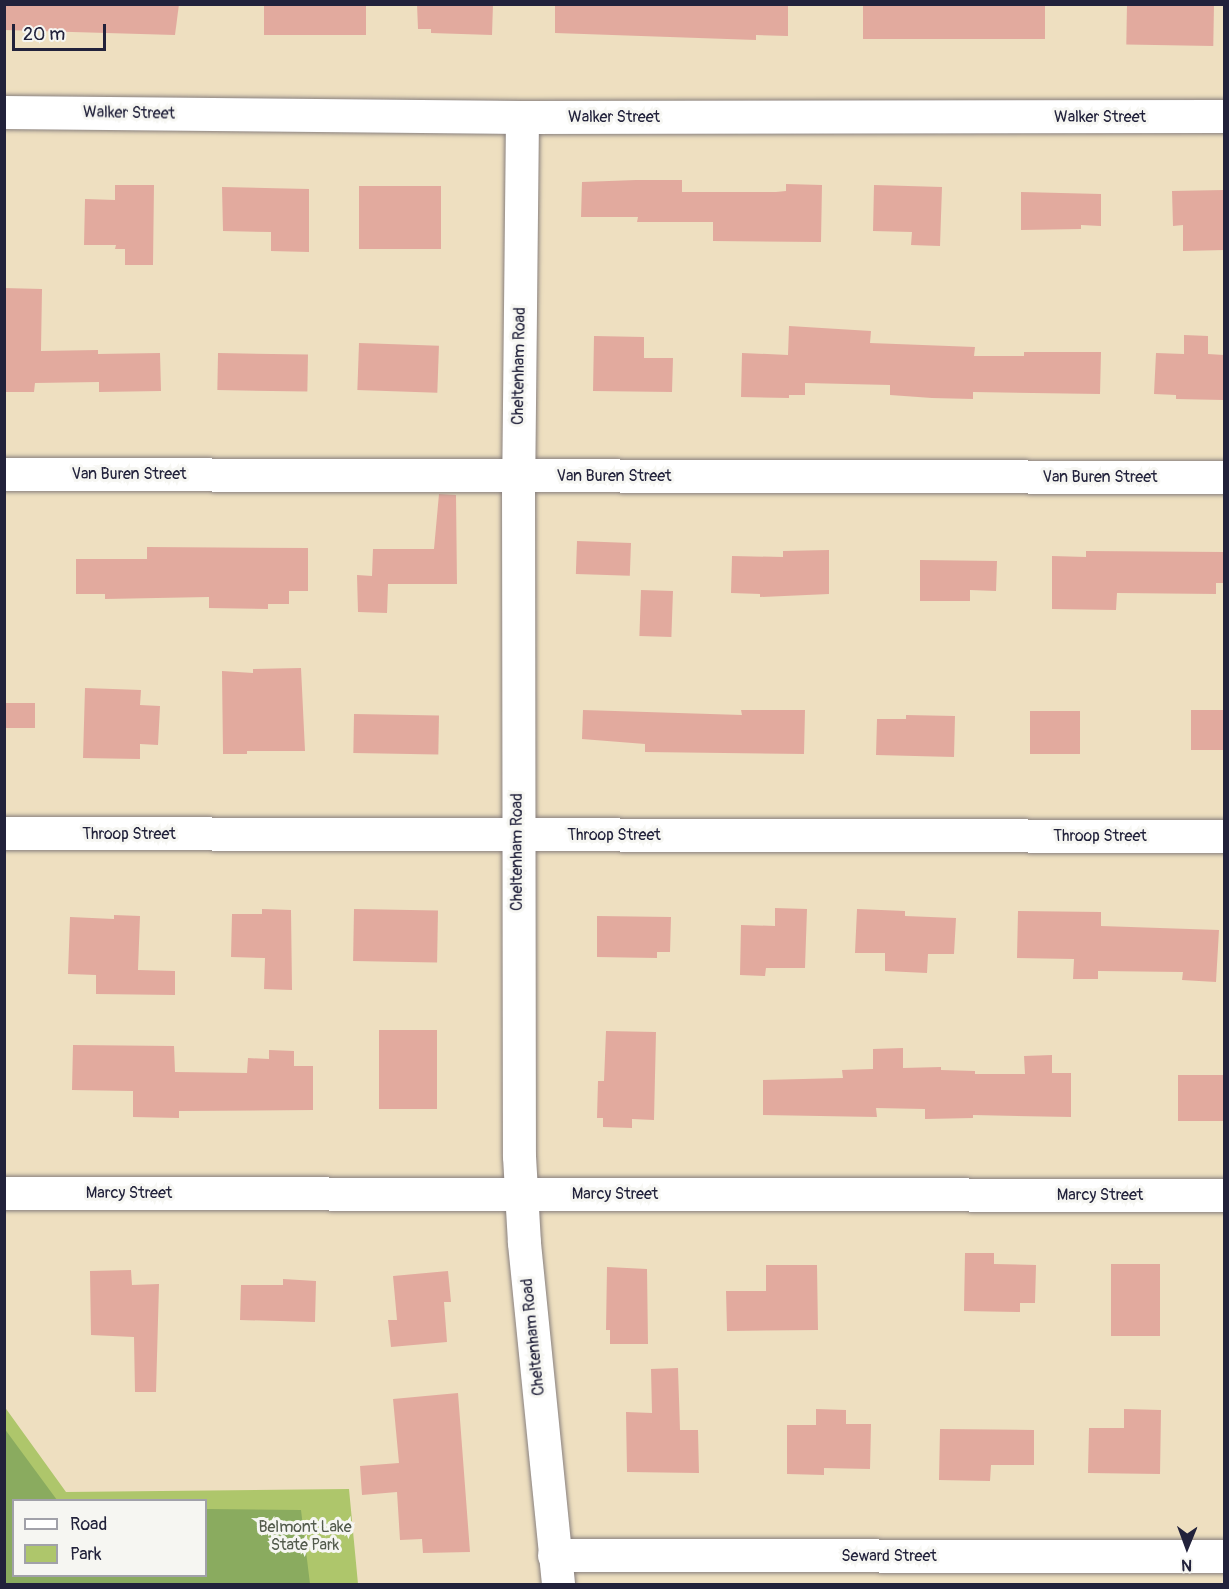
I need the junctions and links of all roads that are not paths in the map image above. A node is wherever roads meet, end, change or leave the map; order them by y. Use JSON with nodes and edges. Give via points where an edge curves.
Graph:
{"nodes":[{"id":1,"x":4,"y":112,"type":"edge"},
{"id":2,"x":1224,"y":116,"type":"edge"},
{"id":3,"x":522,"y":117,"type":"junction"},
{"id":4,"x":4,"y":474,"type":"edge"},
{"id":5,"x":518,"y":475,"type":"junction"},
{"id":6,"x":1224,"y":477,"type":"edge"},
{"id":7,"x":4,"y":833,"type":"edge"},
{"id":8,"x":517,"y":835,"type":"junction"},
{"id":9,"x":1224,"y":836,"type":"edge"},
{"id":10,"x":4,"y":1192,"type":"edge"},
{"id":11,"x":521,"y":1194,"type":"junction"},
{"id":12,"x":1224,"y":1195,"type":"edge"},
{"id":13,"x":1224,"y":1556,"type":"edge"},
{"id":14,"x":556,"y":1570,"type":"edge"}],
"edges":[{"from":1,"to":3,"type":"street","name":"Walker Street"},
{"from":2,"to":3,"type":"street","name":"Walker Street"},
{"from":3,"to":5,"type":"street","name":"Cheltenham Road"},
{"from":4,"to":5,"type":"street","name":"Van Buren Street"},
{"from":5,"to":6,"type":"street","name":"Van Buren Street"},
{"from":5,"to":8,"type":"street","name":"Cheltenham Road"},
{"from":7,"to":8,"type":"street","name":"Throop Street"},
{"from":8,"to":9,"type":"street","name":"Throop Street"},
{"from":8,"to":11,"type":"street","name":"Cheltenham Road"},
{"from":10,"to":11,"type":"street","name":"Marcy Street"},
{"from":11,"to":12,"type":"street","name":"Marcy Street"},
{"from":11,"to":14,"type":"street","name":"Cheltenham Road"},
{"from":13,"to":14,"type":"street","name":"Seward Street"}]}
